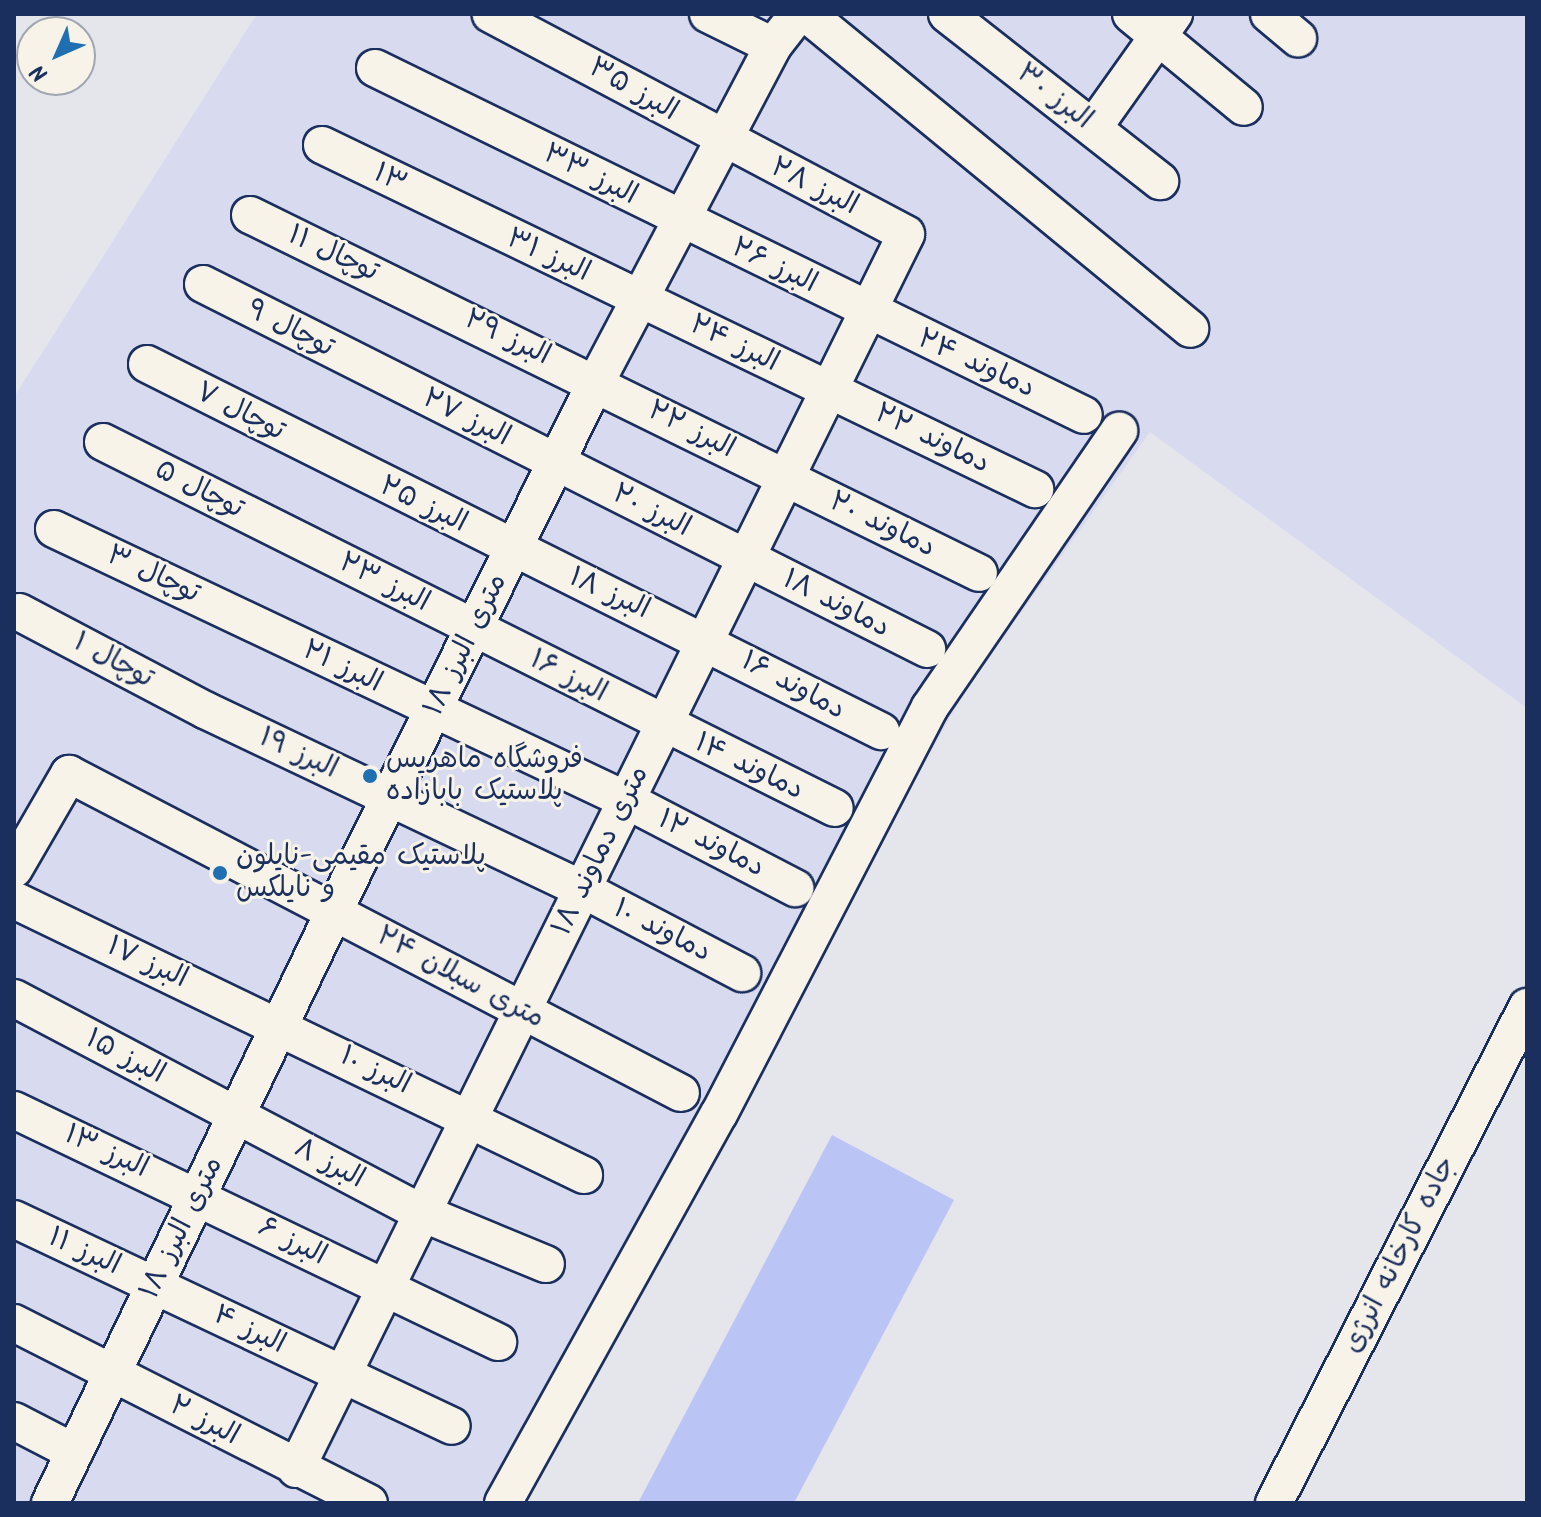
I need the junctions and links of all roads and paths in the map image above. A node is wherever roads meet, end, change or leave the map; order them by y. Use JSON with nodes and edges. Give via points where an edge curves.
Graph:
{"nodes":[{"id":1,"x":491,"y":14,"type":"edge"},
{"id":2,"x":708,"y":14,"type":"edge"},
{"id":3,"x":798,"y":14,"type":"edge"},
{"id":4,"x":807,"y":14,"type":"edge"},
{"id":5,"x":947,"y":14,"type":"edge"},
{"id":6,"x":1269,"y":14,"type":"edge"},
{"id":7,"x":1154,"y":21,"type":"edge"},
{"id":8,"x":1298,"y":38,"type":"dead end"},
{"id":9,"x":773,"y":46,"type":"junction"},
{"id":10,"x":375,"y":68,"type":"dead end"},
{"id":11,"x":1244,"y":107,"type":"dead end"},
{"id":12,"x":1093,"y":128,"type":"junction"},
{"id":13,"x":723,"y":141,"type":"junction"},
{"id":14,"x":322,"y":145,"type":"dead end"},
{"id":15,"x":1160,"y":181,"type":"dead end"},
{"id":16,"x":457,"y":213,"type":"joint"},
{"id":17,"x":250,"y":215,"type":"dead end"},
{"id":18,"x":681,"y":220,"type":"junction"},
{"id":19,"x":906,"y":234,"type":"joint"},
{"id":20,"x":203,"y":284,"type":"dead end"},
{"id":21,"x":417,"y":293,"type":"joint"},
{"id":22,"x":639,"y":298,"type":"junction"},
{"id":23,"x":867,"y":312,"type":"junction"},
{"id":24,"x":1190,"y":329,"type":"dead end"},
{"id":25,"x":147,"y":364,"type":"dead end"},
{"id":26,"x":377,"y":373,"type":"joint"},
{"id":27,"x":596,"y":382,"type":"junction"},
{"id":28,"x":829,"y":389,"type":"junction"},
{"id":29,"x":1084,"y":415,"type":"dead end"},
{"id":30,"x":1119,"y":431,"type":"dead end"},
{"id":31,"x":103,"y":442,"type":"dead end"},
{"id":32,"x":333,"y":461,"type":"joint"},
{"id":33,"x":556,"y":463,"type":"junction"},
{"id":34,"x":786,"y":477,"type":"junction"},
{"id":35,"x":1035,"y":489,"type":"dead end"},
{"id":36,"x":54,"y":529,"type":"dead end"},
{"id":37,"x":294,"y":537,"type":"joint"},
{"id":38,"x":513,"y":549,"type":"junction"},
{"id":39,"x":745,"y":558,"type":"junction"},
{"id":40,"x":979,"y":573,"type":"dead end"},
{"id":41,"x":19,"y":612,"type":"dead end"},
{"id":42,"x":252,"y":622,"type":"joint"},
{"id":43,"x":474,"y":629,"type":"junction"},
{"id":44,"x":705,"y":640,"type":"junction"},
{"id":45,"x":927,"y":649,"type":"dead end"},
{"id":46,"x":207,"y":711,"type":"joint"},
{"id":47,"x":433,"y":711,"type":"junction"},
{"id":48,"x":663,"y":725,"type":"junction"},
{"id":49,"x":881,"y":731,"type":"dead end"},
{"id":50,"x":390,"y":798,"type":"junction"},
{"id":51,"x":626,"y":800,"type":"junction"},
{"id":52,"x":835,"y":808,"type":"dead end"},
{"id":53,"x":14,"y":869,"type":"edge"},
{"id":54,"x":795,"y":888,"type":"dead end"},
{"id":55,"x":582,"y":889,"type":"junction"},
{"id":56,"x":14,"y":900,"type":"edge"},
{"id":57,"x":334,"y":912,"type":"junction"},
{"id":58,"x":742,"y":973,"type":"dead end"},
{"id":59,"x":14,"y":998,"type":"edge"},
{"id":60,"x":1527,"y":1007,"type":"edge"},
{"id":61,"x":522,"y":1011,"type":"junction"},
{"id":62,"x":280,"y":1025,"type":"junction"},
{"id":63,"x":681,"y":1093,"type":"dead end"},
{"id":64,"x":14,"y":1110,"type":"edge"},
{"id":65,"x":236,"y":1115,"type":"junction"},
{"id":66,"x":470,"y":1117,"type":"junction"},
{"id":67,"x":584,"y":1175,"type":"dead end"},
{"id":68,"x":198,"y":1195,"type":"junction"},
{"id":69,"x":422,"y":1213,"type":"junction"},
{"id":70,"x":14,"y":1219,"type":"edge"},
{"id":71,"x":546,"y":1264,"type":"dead end"},
{"id":72,"x":155,"y":1285,"type":"junction"},
{"id":73,"x":385,"y":1289,"type":"junction"},
{"id":74,"x":14,"y":1323,"type":"edge"},
{"id":75,"x":498,"y":1342,"type":"dead end"},
{"id":76,"x":112,"y":1373,"type":"junction"},
{"id":77,"x":343,"y":1375,"type":"junction"},
{"id":78,"x":14,"y":1421,"type":"edge"},
{"id":79,"x":451,"y":1426,"type":"dead end"},
{"id":80,"x":74,"y":1452,"type":"junction"},
{"id":81,"x":296,"y":1469,"type":"junction"},
{"id":82,"x":50,"y":1503,"type":"edge"},
{"id":83,"x":369,"y":1503,"type":"edge"},
{"id":84,"x":503,"y":1503,"type":"edge"},
{"id":85,"x":1274,"y":1503,"type":"edge"}],
"edges":[{"from":1,"to":13,"type":"street","name":"البرز ۳۵"},
{"from":2,"to":9,"type":"street"},
{"from":3,"to":9,"type":"street","name":"۱۸ متری البرز"},
{"from":4,"to":24,"type":"street"},
{"from":5,"to":12,"type":"street","name":"البرز ۳۰"},
{"from":6,"to":8,"type":"street"},
{"from":7,"to":11,"type":"street"},
{"from":7,"to":12,"type":"street"},
{"from":9,"to":13,"type":"street","name":"۱۸ متری البرز"},
{"from":10,"to":18,"type":"street","name":"البرز ۳۳"},
{"from":12,"to":15,"type":"street","name":"البرز ۳۰"},
{"from":13,"to":18,"type":"street","name":"۱۸ متری البرز"},
{"from":13,"to":19,"type":"street","name":"البرز ۲۸"},
{"from":14,"to":16,"type":"street","name":"۱۳"},
{"from":16,"to":22,"type":"street","name":"البرز ۳۱"},
{"from":17,"to":21,"type":"street","name":"توچال ۱۱"},
{"from":18,"to":22,"type":"street","name":"۱۸ متری البرز"},
{"from":18,"to":23,"type":"street","name":"البرز ۲۶"},
{"from":19,"to":23,"type":"street","name":"۱۸ متری دماوند"},
{"from":20,"to":26,"type":"street","name":"توچال ۹"},
{"from":21,"to":27,"type":"street","name":"البرز ۲۹"},
{"from":22,"to":27,"type":"street","name":"۱۸ متری البرز"},
{"from":22,"to":28,"type":"street","name":"البرز ۲۴"},
{"from":23,"to":28,"type":"street","name":"۱۸ متری دماوند"},
{"from":23,"to":29,"type":"street","name":"دماوند ۲۴"},
{"from":25,"to":32,"type":"street","name":"توچال ۷"},
{"from":26,"to":33,"type":"street","name":"البرز ۲۷"},
{"from":27,"to":33,"type":"street","name":"۱۸ متری البرز"},
{"from":27,"to":34,"type":"street","name":"البرز ۲۲"},
{"from":28,"to":34,"type":"street","name":"۱۸ متری دماوند"},
{"from":28,"to":35,"type":"street","name":"دماوند ۲۲"},
{"from":30,"to":84,"type":"street","via":[[930,707],[719,1114]]},
{"from":31,"to":37,"type":"street","name":"توچال ۵"},
{"from":32,"to":38,"type":"street","name":"البرز ۲۵"},
{"from":33,"to":38,"type":"street","name":"۱۸ متری البرز"},
{"from":33,"to":39,"type":"street","name":"البرز ۲۰"},
{"from":34,"to":39,"type":"street","name":"۱۸ متری دماوند"},
{"from":34,"to":40,"type":"street","name":"دماوند ۲۰"},
{"from":36,"to":42,"type":"street","name":"توچال ۳"},
{"from":37,"to":43,"type":"street","name":"البرز ۲۳"},
{"from":38,"to":43,"type":"street","name":"۱۸ متری البرز"},
{"from":38,"to":44,"type":"street","name":"البرز ۱۸"},
{"from":39,"to":44,"type":"street","name":"۱۸ متری دماوند"},
{"from":39,"to":45,"type":"street","name":"دماوند ۱۸"},
{"from":41,"to":46,"type":"street","name":"توچال ۱"},
{"from":42,"to":47,"type":"street","name":"البرز ۲۱"},
{"from":43,"to":47,"type":"street","name":"۱۸ متری البرز"},
{"from":43,"to":48,"type":"street","name":"البرز ۱۶"},
{"from":44,"to":48,"type":"street","name":"۱۸ متری دماوند"},
{"from":44,"to":49,"type":"street","name":"دماوند ۱۶"},
{"from":46,"to":50,"type":"street","name":"البرز ۱۹"},
{"from":47,"to":50,"type":"street","name":"۱۸ متری البرز"},
{"from":47,"to":51,"type":"street","name":"البرز ۲۱"},
{"from":48,"to":51,"type":"street","name":"۱۸ متری دماوند"},
{"from":48,"to":52,"type":"street","name":"دماوند ۱۴"},
{"from":50,"to":55,"type":"street","name":"البرز ۱۹"},
{"from":50,"to":57,"type":"street","name":"۱۸ متری البرز"},
{"from":51,"to":54,"type":"street","name":"دماوند ۱۲"},
{"from":51,"to":55,"type":"street","name":"۱۸ متری دماوند"},
{"from":53,"to":57,"type":"street","name":"۲۴ متری سبلان","via":[[69,774]]},
{"from":55,"to":58,"type":"street","name":"دماوند ۱۰"},
{"from":55,"to":61,"type":"street","name":"۱۸ متری دماوند"},
{"from":56,"to":62,"type":"street","name":"البرز ۱۷"},
{"from":57,"to":61,"type":"street","name":"۲۴ متری سبلان"},
{"from":57,"to":62,"type":"street","name":"۱۸ متری البرز"},
{"from":59,"to":65,"type":"street","name":"البرز ۱۵"},
{"from":60,"to":85,"type":"street","name":"جاده کارخانه انرژی"},
{"from":61,"to":63,"type":"street","name":"۲۴ متری سبلان"},
{"from":61,"to":66,"type":"street","name":"۱۸ متری دماوند"},
{"from":62,"to":65,"type":"street","name":"۱۸ متری البرز"},
{"from":62,"to":66,"type":"street","name":"البرز ۱۰"},
{"from":64,"to":68,"type":"street","name":"البرز ۱۳"},
{"from":65,"to":68,"type":"street","name":"۱۸ متری البرز"},
{"from":65,"to":69,"type":"street","name":"البرز ۸"},
{"from":66,"to":67,"type":"street","name":"البرز ۱۰"},
{"from":66,"to":69,"type":"street","name":"۱۸ متری دماوند"},
{"from":68,"to":72,"type":"street","name":"۱۸ متری البرز"},
{"from":68,"to":73,"type":"street","name":"البرز ۶"},
{"from":69,"to":71,"type":"street","name":"البرز ۸"},
{"from":69,"to":73,"type":"street","name":"۱۸ متری دماوند"},
{"from":70,"to":72,"type":"street","name":"البرز ۱۱"},
{"from":72,"to":76,"type":"street","name":"۱۸ متری البرز"},
{"from":72,"to":77,"type":"street","name":"البرز ۴"},
{"from":73,"to":75,"type":"street","name":"البرز ۶"},
{"from":73,"to":77,"type":"street","name":"۱۸ متری دماوند"},
{"from":74,"to":76,"type":"street","name":"البرز ۲"},
{"from":76,"to":80,"type":"street","name":"۱۸ متری البرز"},
{"from":76,"to":81,"type":"street","name":"البرز ۲"},
{"from":77,"to":79,"type":"street","name":"البرز ۴"},
{"from":77,"to":81,"type":"street","name":"۱۸ متری دماوند"},
{"from":78,"to":80,"type":"street"},
{"from":80,"to":82,"type":"street","name":"۱۸ متری البرز"},
{"from":81,"to":83,"type":"street","name":"البرز ۲"}]}
